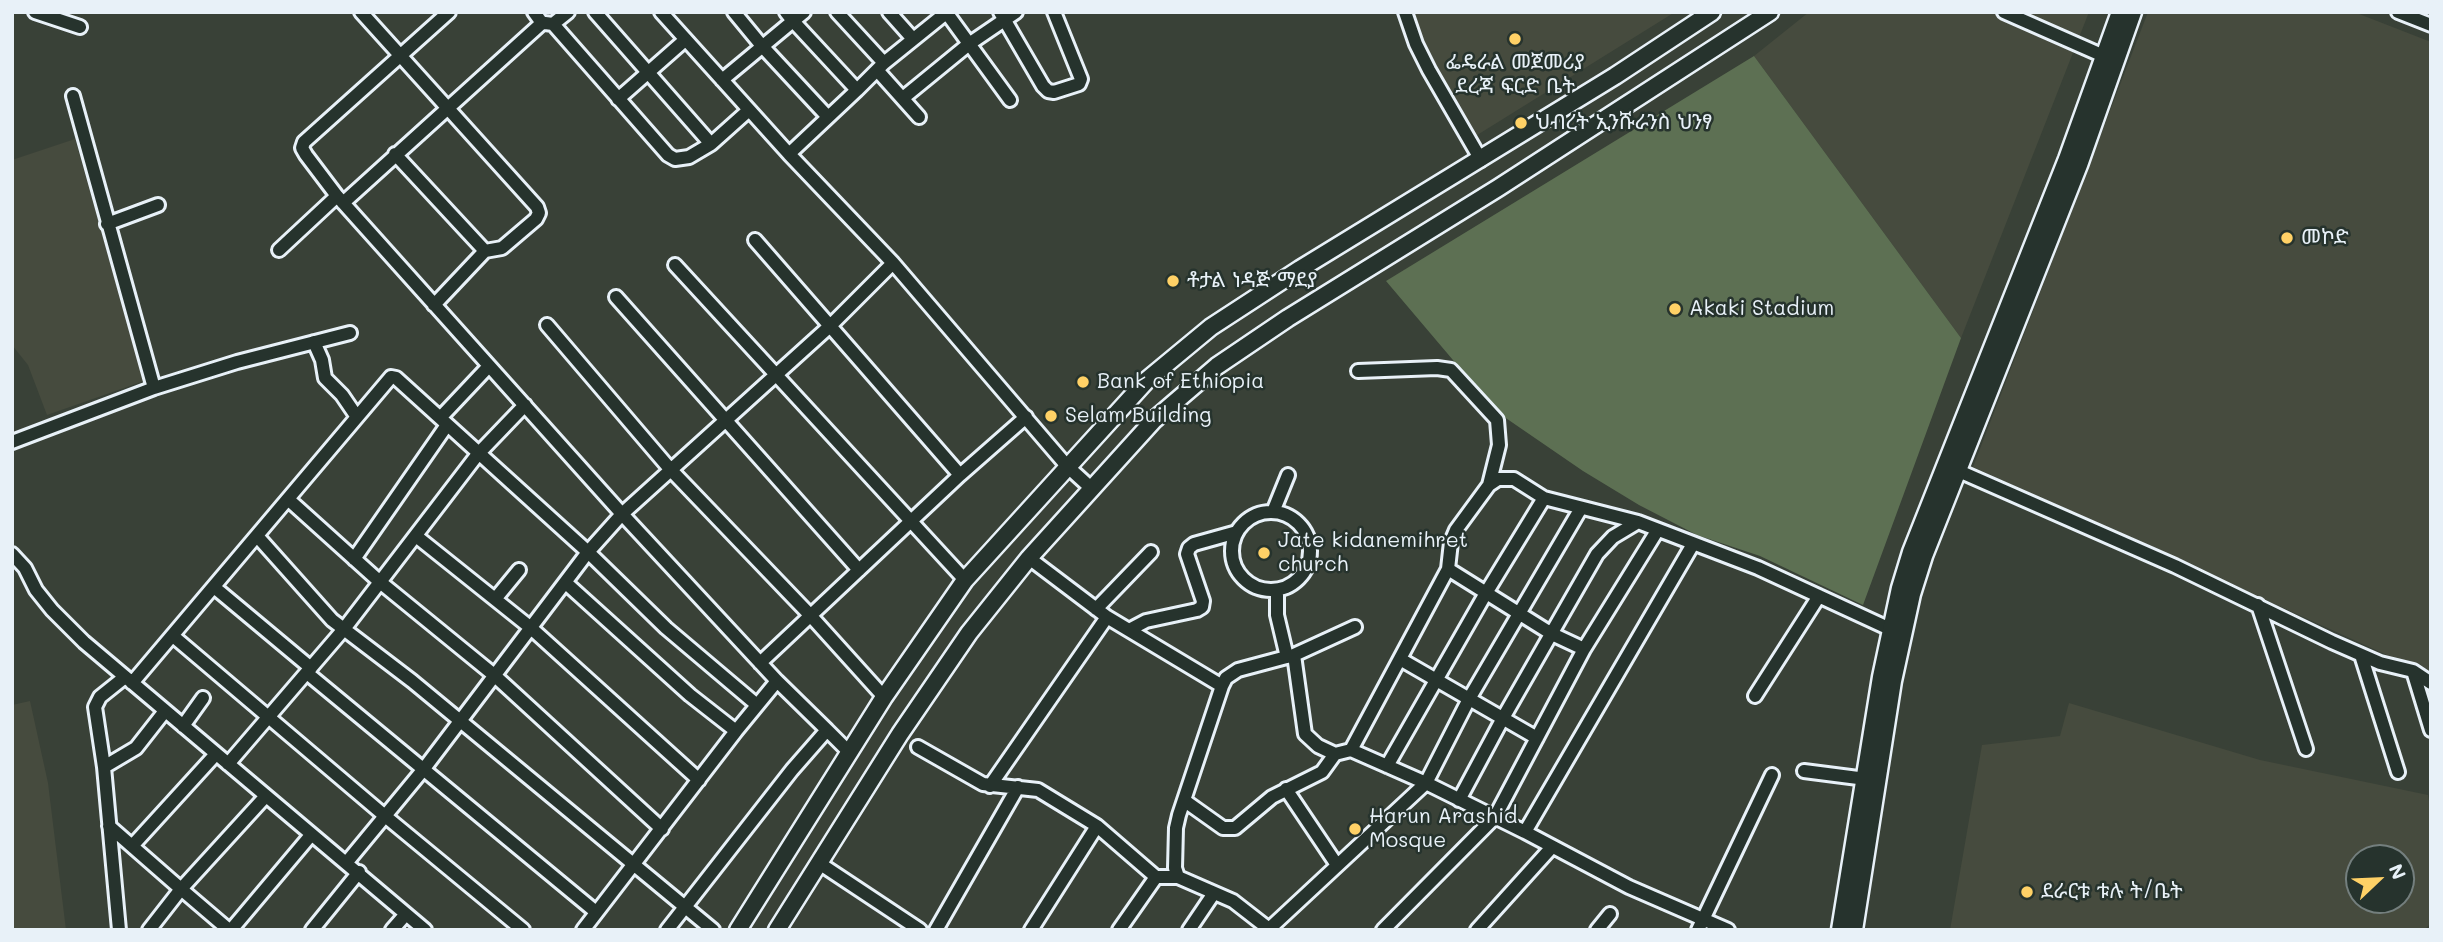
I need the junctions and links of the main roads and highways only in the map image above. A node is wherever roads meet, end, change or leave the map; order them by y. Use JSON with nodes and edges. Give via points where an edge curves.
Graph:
{"nodes":[{"id":1,"x":1712,"y":12,"type":"edge"},
{"id":2,"x":1770,"y":12,"type":"edge"},
{"id":3,"x":2120,"y":12,"type":"edge"},
{"id":4,"x":2133,"y":12,"type":"edge"},
{"id":5,"x":1951,"y":468,"type":"junction"},
{"id":6,"x":738,"y":930,"type":"edge"},
{"id":7,"x":777,"y":930,"type":"edge"},
{"id":8,"x":1840,"y":930,"type":"edge"},
{"id":9,"x":1854,"y":930,"type":"edge"}],
"edges":[{"from":1,"to":6,"type":"main road","via":[[1300,269],[1211,327],[1147,380],[965,580],[884,697]]},
{"from":2,"to":7,"type":"main road","via":[[1288,318],[1217,366],[1154,420],[1029,558],[954,656]]},
{"from":3,"to":5,"type":"main road"},
{"from":4,"to":5,"type":"main road","via":[[2079,165]]},
{"from":5,"to":8,"type":"main road","via":[[1911,552],[1890,629]]},
{"from":5,"to":9,"type":"main road","via":[[1902,634]]}]}
